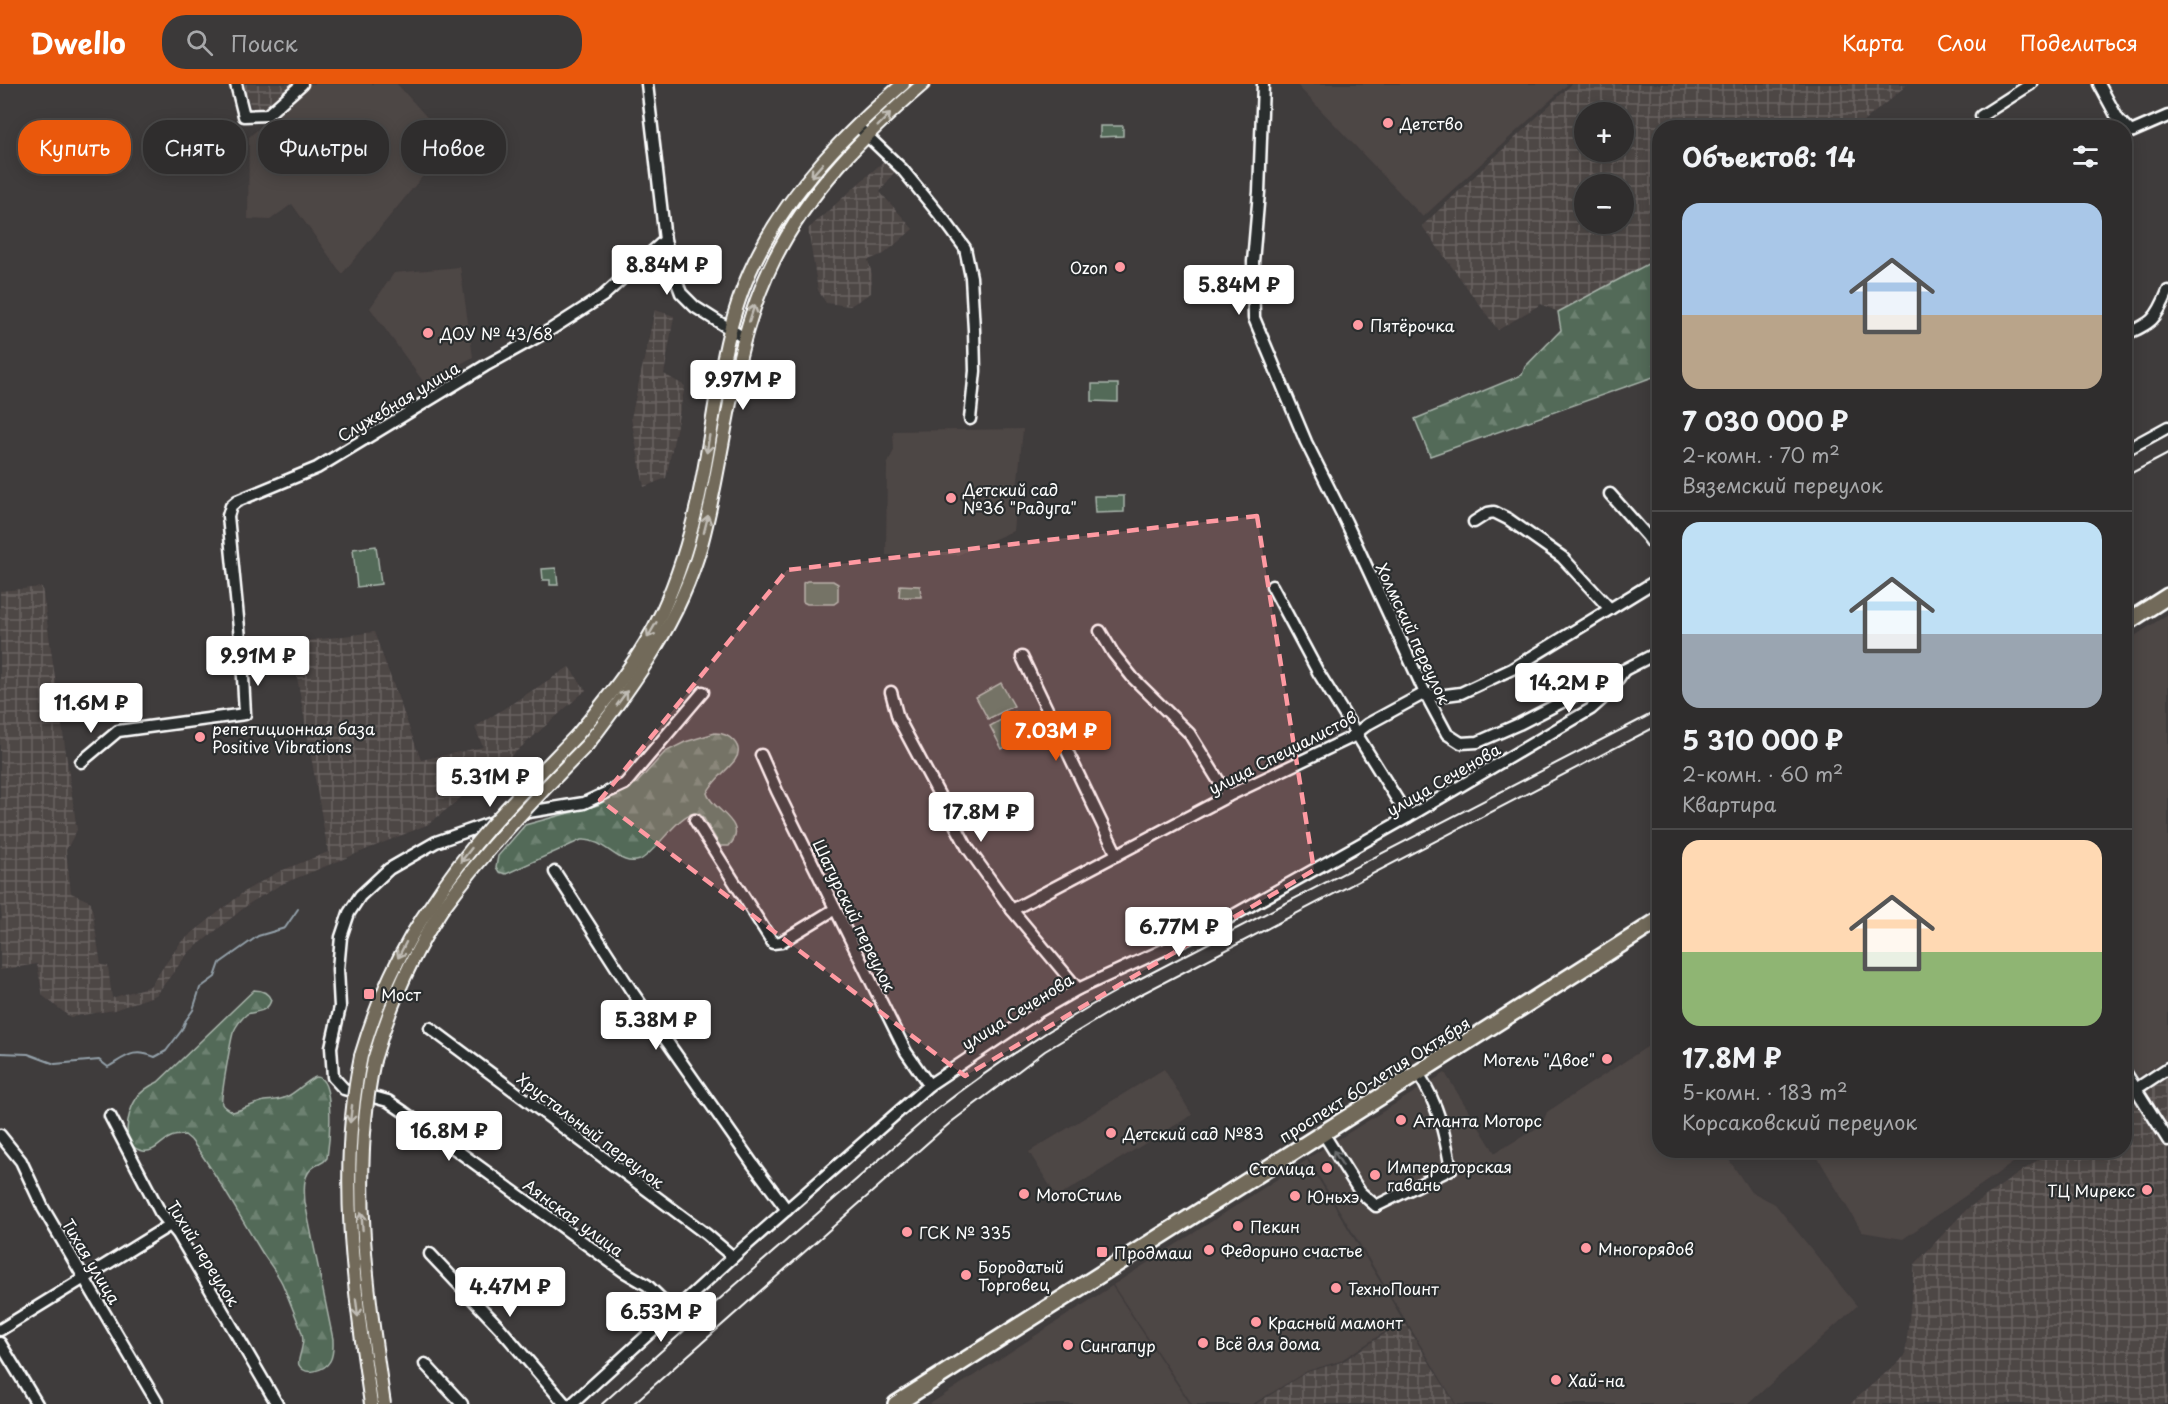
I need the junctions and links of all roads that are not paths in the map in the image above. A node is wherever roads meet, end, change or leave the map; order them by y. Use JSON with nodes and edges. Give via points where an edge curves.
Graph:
{"nodes":[{"id":1,"x":236,"y":84,"type":"edge"},
{"id":2,"x":302,"y":84,"type":"edge"},
{"id":3,"x":647,"y":84,"type":"edge"},
{"id":4,"x":903,"y":84,"type":"edge"},
{"id":5,"x":923,"y":84,"type":"edge"},
{"id":6,"x":1263,"y":84,"type":"edge"},
{"id":7,"x":2031,"y":84,"type":"edge"},
{"id":8,"x":2099,"y":84,"type":"edge"},
{"id":9,"x":1981,"y":116,"type":"dead end"},
{"id":10,"x":2168,"y":116,"type":"edge"},
{"id":11,"x":2119,"y":120,"type":"edge"},
{"id":12,"x":857,"y":126,"type":"junction"},
{"id":13,"x":2132,"y":132,"type":"edge"},
{"id":14,"x":867,"y":136,"type":"junction"},
{"id":15,"x":665,"y":240,"type":"junction"},
{"id":16,"x":2168,"y":291,"type":"edge"},
{"id":17,"x":732,"y":330,"type":"junction"},
{"id":18,"x":2132,"y":331,"type":"edge"},
{"id":19,"x":744,"y":338,"type":"junction"},
{"id":20,"x":970,"y":419,"type":"dead end"},
{"id":21,"x":2168,"y":427,"type":"edge"},
{"id":22,"x":2132,"y":447,"type":"edge"},
{"id":23,"x":1610,"y":494,"type":"dead end"},
{"id":24,"x":1474,"y":522,"type":"dead end"},
{"id":25,"x":1652,"y":544,"type":"edge"},
{"id":26,"x":1652,"y":583,"type":"edge"},
{"id":27,"x":1272,"y":586,"type":"dead end"},
{"id":28,"x":2168,"y":596,"type":"edge"},
{"id":29,"x":1610,"y":609,"type":"junction"},
{"id":30,"x":2132,"y":619,"type":"edge"},
{"id":31,"x":1101,"y":631,"type":"dead end"},
{"id":32,"x":1652,"y":656,"type":"edge"},
{"id":33,"x":1022,"y":657,"type":"dead end"},
{"id":34,"x":1624,"y":670,"type":"junction"},
{"id":35,"x":703,"y":692,"type":"dead end"},
{"id":36,"x":891,"y":692,"type":"dead end"},
{"id":37,"x":1425,"y":693,"type":"junction"},
{"id":38,"x":1358,"y":734,"type":"junction"},
{"id":39,"x":1467,"y":744,"type":"joint"},
{"id":40,"x":761,"y":755,"type":"dead end"},
{"id":41,"x":81,"y":762,"type":"dead end"},
{"id":42,"x":1228,"y":796,"type":"junction"},
{"id":43,"x":1408,"y":817,"type":"junction"},
{"id":44,"x":695,"y":820,"type":"dead end"},
{"id":45,"x":1117,"y":855,"type":"junction"},
{"id":46,"x":555,"y":872,"type":"dead end"},
{"id":47,"x":438,"y":905,"type":"junction"},
{"id":48,"x":835,"y":909,"type":"junction"},
{"id":49,"x":1012,"y":910,"type":"junction"},
{"id":50,"x":1652,"y":924,"type":"edge"},
{"id":51,"x":1078,"y":989,"type":"junction"},
{"id":52,"x":430,"y":1028,"type":"dead end"},
{"id":53,"x":367,"y":1058,"type":"junction"},
{"id":54,"x":2168,"y":1068,"type":"edge"},
{"id":55,"x":1418,"y":1073,"type":"junction"},
{"id":56,"x":2132,"y":1083,"type":"edge"},
{"id":57,"x":929,"y":1085,"type":"junction"},
{"id":58,"x":2136,"y":1089,"type":"junction"},
{"id":59,"x":110,"y":1116,"type":"dead end"},
{"id":60,"x":1323,"y":1133,"type":"junction"},
{"id":61,"x":0,"y":1135,"type":"edge"},
{"id":62,"x":2168,"y":1140,"type":"edge"},
{"id":63,"x":787,"y":1210,"type":"junction"},
{"id":64,"x":170,"y":1225,"type":"junction"},
{"id":65,"x":430,"y":1254,"type":"dead end"},
{"id":66,"x":733,"y":1257,"type":"junction"},
{"id":67,"x":85,"y":1278,"type":"junction"},
{"id":68,"x":675,"y":1312,"type":"junction"},
{"id":69,"x":0,"y":1330,"type":"edge"},
{"id":70,"x":0,"y":1342,"type":"edge"},
{"id":71,"x":425,"y":1364,"type":"dead end"},
{"id":72,"x":37,"y":1404,"type":"edge"},
{"id":73,"x":158,"y":1404,"type":"edge"},
{"id":74,"x":277,"y":1404,"type":"edge"},
{"id":75,"x":371,"y":1404,"type":"edge"},
{"id":76,"x":384,"y":1404,"type":"edge"},
{"id":77,"x":462,"y":1404,"type":"edge"},
{"id":78,"x":565,"y":1404,"type":"edge"},
{"id":79,"x":572,"y":1404,"type":"edge"},
{"id":80,"x":896,"y":1404,"type":"edge"}],
"edges":[{"from":1,"to":2,"type":"street","via":[[244,116],[267,115]]},
{"from":3,"to":15,"type":"street"},
{"from":4,"to":12,"type":"main road"},
{"from":14,"to":5,"type":"main road","one_way":true},
{"from":6,"to":37,"type":"street","name":"Холмский переулок","via":[[1253,262],[1254,318],[1306,442]]},
{"from":7,"to":9,"type":"street"},
{"from":8,"to":11,"type":"street"},
{"from":10,"to":13,"type":"street"},
{"from":12,"to":14,"type":"street"},
{"from":12,"to":17,"type":"main road","one_way":true,"via":[[781,215],[742,291]]},
{"from":19,"to":14,"type":"main road","one_way":true,"via":[[773,260],[794,223]]},
{"from":14,"to":20,"type":"street","via":[[902,169],[965,248],[974,330]]},
{"from":15,"to":17,"type":"street","via":[[681,292],[695,307]]},
{"from":15,"to":41,"type":"street","name":"Служебная улица","via":[[603,296],[550,330],[317,468],[231,506],[228,512],[245,714],[117,731]]},
{"from":16,"to":18,"type":"street","via":[[2156,317]]},
{"from":17,"to":19,"type":"street"},
{"from":17,"to":47,"type":"main road","one_way":true,"bridge":true,"via":[[700,491],[662,613],[604,703],[452,872]]},
{"from":47,"to":19,"type":"main road","one_way":true,"bridge":true,"via":[[587,745],[673,619],[689,581],[711,504]]},
{"from":21,"to":22,"type":"street"},
{"from":23,"to":25,"type":"street"},
{"from":24,"to":29,"type":"street","via":[[1494,512],[1508,519],[1562,556]]},
{"from":26,"to":29,"type":"street"},
{"from":27,"to":38,"type":"street","via":[[1318,672]]},
{"from":28,"to":30,"type":"highway"},
{"from":29,"to":37,"type":"street","via":[[1529,659],[1461,693]]},
{"from":31,"to":42,"type":"street","via":[[1133,678],[1189,733]]},
{"from":32,"to":34,"type":"street","name":"улица Сеченова"},
{"from":33,"to":45,"type":"street"},
{"from":34,"to":39,"type":"street","name":"улица Сеченова","via":[[1519,724]]},
{"from":34,"to":43,"type":"street","name":"улица Сеченова","via":[[1592,709]]},
{"from":35,"to":68,"type":"street","name":"Аянская улица","via":[[625,784],[584,803],[516,814],[467,830],[419,850],[372,883],[349,913],[341,937],[340,1008],[331,1047],[333,1077],[338,1085],[388,1101],[647,1285]]},
{"from":36,"to":49,"type":"street","via":[[898,718],[946,811]]},
{"from":37,"to":38,"type":"street","name":"улица Специалистов","via":[[1368,724]]},
{"from":37,"to":39,"type":"street","name":"Холмский переулок","via":[[1447,734],[1454,741]]},
{"from":38,"to":42,"type":"street","name":"улица Специалистов"},
{"from":38,"to":43,"type":"street"},
{"from":40,"to":48,"type":"street","name":"Шатурский переулок"},
{"from":42,"to":45,"type":"street","name":"улица Специалистов"},
{"from":43,"to":51,"type":"street","name":"улица Сеченова","via":[[1209,929]]},
{"from":44,"to":48,"type":"street","via":[[773,943]]},
{"from":45,"to":49,"type":"street","name":"улица Специалистов"},
{"from":46,"to":63,"type":"street","via":[[631,990]]},
{"from":47,"to":53,"type":"main road"},
{"from":48,"to":57,"type":"street","name":"Шатурский переулок","via":[[906,1052]]},
{"from":49,"to":51,"type":"street"},
{"from":50,"to":55,"type":"highway","name":"проспект 60-летия Октября"},
{"from":51,"to":57,"type":"street","name":"улица Сеченова"},
{"from":52,"to":66,"type":"street","name":"Хрустальный переулок"},
{"from":53,"to":75,"type":"main road","one_way":true,"bridge":true,"via":[[355,1085],[349,1131],[349,1213]]},
{"from":76,"to":53,"type":"main road","one_way":true,"bridge":true,"via":[[362,1212]]},
{"from":54,"to":58,"type":"street"},
{"from":55,"to":60,"type":"highway","name":"проспект 60-летия Октября"},
{"from":55,"to":60,"type":"street","one_way":true,"via":[[1440,1117],[1450,1169],[1376,1206],[1360,1192]]},
{"from":56,"to":58,"type":"street"},
{"from":57,"to":63,"type":"street","name":"улица Сеченова"},
{"from":58,"to":62,"type":"street"},
{"from":59,"to":64,"type":"street","name":"Тихий переулок"},
{"from":60,"to":80,"type":"highway","name":"проспект 60-летия Октября"},
{"from":61,"to":67,"type":"street","name":"Тихая улица","via":[[21,1161],[43,1208]]},
{"from":63,"to":66,"type":"street","name":"улица Сеченова"},
{"from":64,"to":67,"type":"street"},
{"from":64,"to":74,"type":"street","name":"Тихий переулок"},
{"from":65,"to":78,"type":"street"},
{"from":66,"to":68,"type":"street","name":"улица Сеченова"},
{"from":67,"to":69,"type":"street"},
{"from":67,"to":73,"type":"street","name":"Тихая улица"},
{"from":68,"to":79,"type":"street","name":"улица Сеченова"},
{"from":70,"to":72,"type":"street"},
{"from":71,"to":77,"type":"street"}]}
